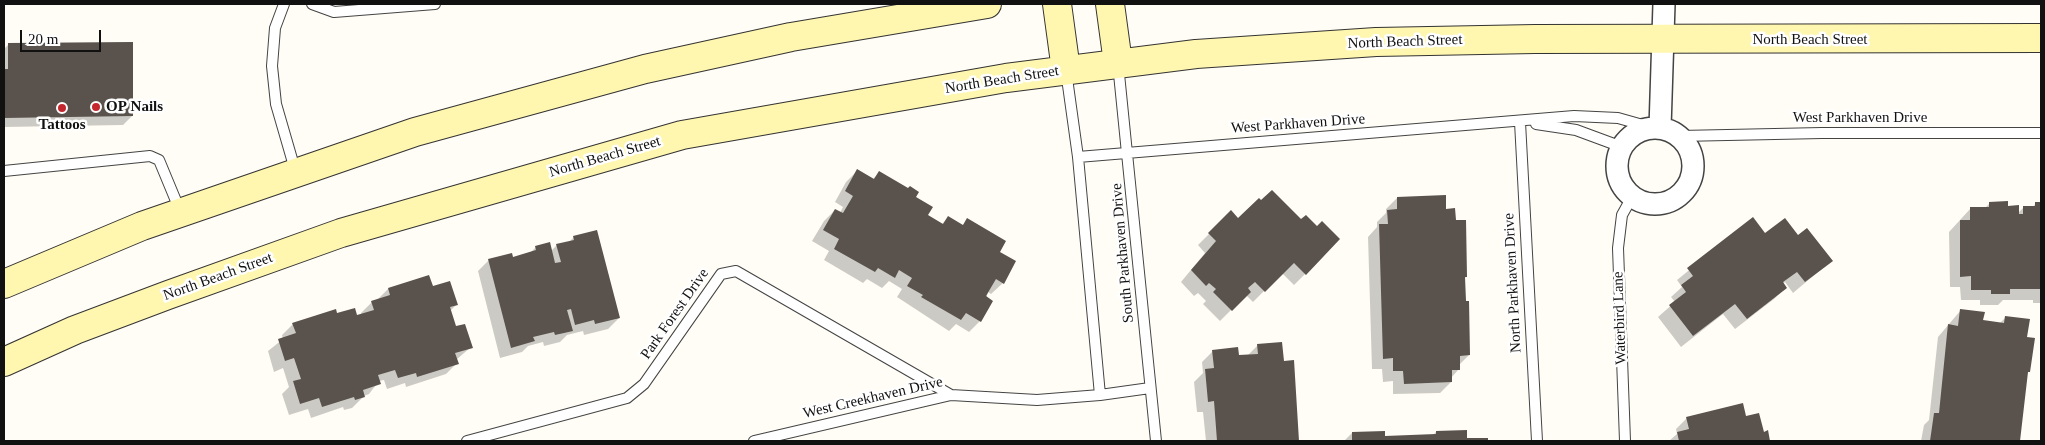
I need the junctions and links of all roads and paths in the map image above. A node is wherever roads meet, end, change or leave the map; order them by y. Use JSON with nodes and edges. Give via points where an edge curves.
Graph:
{"nodes":[{"id":1,"x":284,"y":4,"type":"edge"},
{"id":2,"x":312,"y":4,"type":"edge"},
{"id":3,"x":435,"y":4,"type":"edge"},
{"id":4,"x":987,"y":4,"type":"edge"},
{"id":5,"x":1057,"y":4,"type":"edge"},
{"id":6,"x":1110,"y":4,"type":"edge"},
{"id":7,"x":1664,"y":4,"type":"edge"},
{"id":8,"x":2041,"y":38,"type":"edge"},
{"id":9,"x":1664,"y":40,"type":"junction"},
{"id":10,"x":1118,"y":63,"type":"junction"},
{"id":11,"x":1066,"y":70,"type":"junction"},
{"id":12,"x":1520,"y":122,"type":"junction"},
{"id":13,"x":1658,"y":128,"type":"junction"},
{"id":14,"x":2041,"y":133,"type":"edge"},
{"id":15,"x":1680,"y":136,"type":"junction"},
{"id":16,"x":1622,"y":147,"type":"junction"},
{"id":17,"x":1128,"y":152,"type":"junction"},
{"id":18,"x":1078,"y":157,"type":"junction"},
{"id":19,"x":4,"y":171,"type":"edge"},
{"id":20,"x":296,"y":173,"type":"junction"},
{"id":21,"x":1632,"y":197,"type":"junction"},
{"id":22,"x":181,"y":213,"type":"junction"},
{"id":23,"x":4,"y":283,"type":"edge"},
{"id":24,"x":4,"y":362,"type":"edge"},
{"id":25,"x":1150,"y":388,"type":"junction"},
{"id":26,"x":952,"y":395,"type":"junction"},
{"id":27,"x":1100,"y":395,"type":"junction"},
{"id":28,"x":467,"y":441,"type":"edge"},
{"id":29,"x":754,"y":441,"type":"edge"},
{"id":30,"x":1156,"y":441,"type":"edge"},
{"id":31,"x":1537,"y":441,"type":"edge"},
{"id":32,"x":1625,"y":441,"type":"edge"}],
"edges":[{"from":1,"to":20,"type":"lane","via":[[276,28],[272,66],[276,104]]},
{"from":2,"to":3,"type":"lane","via":[[334,12]]},
{"from":4,"to":20,"type":"main road","via":[[791,37],[645,69],[415,132]]},
{"from":5,"to":11,"type":"main road"},
{"from":6,"to":10,"type":"main road"},
{"from":7,"to":9,"type":"street"},
{"from":8,"to":9,"type":"main road","name":"North Beach Street"},
{"from":9,"to":10,"type":"main road","name":"North Beach Street","via":[[1376,42],[1196,54]]},
{"from":9,"to":13,"type":"street"},
{"from":10,"to":11,"type":"main road","name":"North Beach Street"},
{"from":10,"to":17,"type":"lane","name":"South Parkhaven Drive"},
{"from":11,"to":18,"type":"lane"},
{"from":11,"to":24,"type":"main road","name":"North Beach Street","via":[[682,135],[341,233],[75,330]]},
{"from":12,"to":13,"type":"lane","name":"West Parkhaven Drive","via":[[1574,116],[1618,118]]},
{"from":12,"to":16,"type":"lane","name":"West Parkhaven Drive","via":[[1576,130]]},
{"from":12,"to":17,"type":"lane","name":"West Parkhaven Drive"},
{"from":12,"to":31,"type":"lane","name":"North Parkhaven Drive"},
{"from":13,"to":15,"type":"street"},
{"from":13,"to":16,"type":"street","via":[[1629,138]]},
{"from":14,"to":15,"type":"lane","name":"West Parkhaven Drive","via":[[1822,132]]},
{"from":15,"to":21,"type":"street","via":[[1687,144],[1694,165],[1689,186],[1673,201],[1652,205]]},
{"from":16,"to":21,"type":"street","via":[[1618,157],[1619,179]]},
{"from":17,"to":18,"type":"lane","name":"West Parkhaven Drive"},
{"from":17,"to":25,"type":"lane","name":"South Parkhaven Drive"},
{"from":18,"to":27,"type":"lane"},
{"from":19,"to":22,"type":"lane","via":[[150,156],[159,160]]},
{"from":20,"to":22,"type":"main road"},
{"from":21,"to":32,"type":"lane","name":"Waterbird Lane","via":[[1622,215],[1618,248]]},
{"from":22,"to":23,"type":"main road"},
{"from":25,"to":27,"type":"lane","name":"West Creekhaven Drive"},
{"from":25,"to":30,"type":"lane","name":"South Parkhaven Drive"},
{"from":26,"to":27,"type":"lane","name":"West Creekhaven Drive","via":[[1037,400]]},
{"from":26,"to":28,"type":"lane","name":"Park Forest Drive","via":[[736,271],[721,274],[644,384],[627,398]]},
{"from":26,"to":29,"type":"lane","name":"West Creekhaven Drive"}]}
